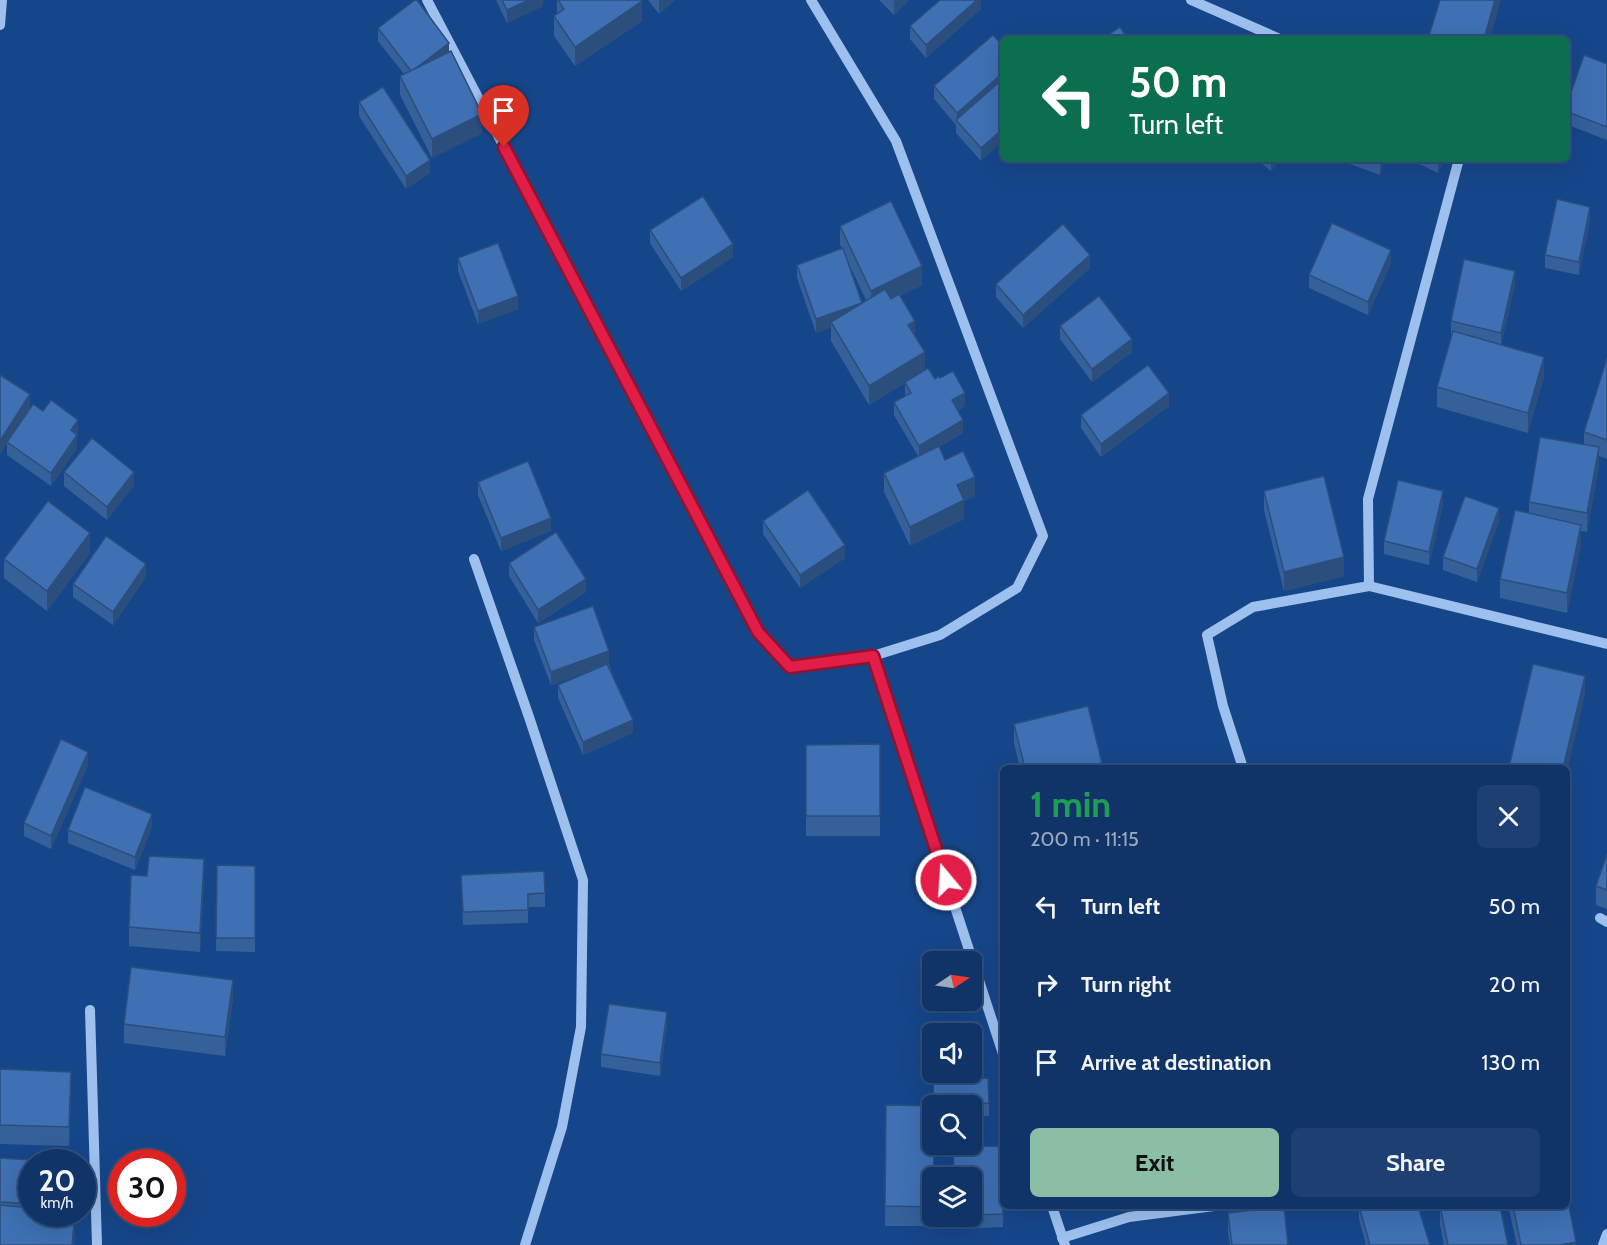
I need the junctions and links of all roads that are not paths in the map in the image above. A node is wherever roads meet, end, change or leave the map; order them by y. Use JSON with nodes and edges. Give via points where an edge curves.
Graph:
{"nodes":[{"id":1,"x":2,"y":0,"type":"edge"},
{"id":2,"x":427,"y":0,"type":"edge"},
{"id":3,"x":811,"y":0,"type":"edge"},
{"id":4,"x":1191,"y":0,"type":"edge"},
{"id":5,"x":0,"y":25,"type":"edge"},
{"id":6,"x":1273,"y":36,"type":"edge"},
{"id":7,"x":1458,"y":162,"type":"edge"},
{"id":8,"x":474,"y":559,"type":"dead end"},
{"id":9,"x":1369,"y":586,"type":"junction"},
{"id":10,"x":1607,"y":644,"type":"edge"},
{"id":11,"x":873,"y":656,"type":"junction"},
{"id":12,"x":1242,"y":765,"type":"edge"},
{"id":13,"x":90,"y":1010,"type":"dead end"},
{"id":14,"x":1000,"y":1045,"type":"edge"},
{"id":15,"x":1053,"y":1209,"type":"edge"},
{"id":16,"x":1188,"y":1209,"type":"edge"},
{"id":17,"x":1607,"y":1234,"type":"edge"},
{"id":18,"x":1064,"y":1242,"type":"edge"},
{"id":19,"x":96,"y":1245,"type":"edge"},
{"id":20,"x":525,"y":1245,"type":"edge"},
{"id":21,"x":1603,"y":1245,"type":"edge"}],
"edges":[{"from":1,"to":5,"type":"street"},
{"from":2,"to":11,"type":"street","via":[[758,632],[790,667]]},
{"from":3,"to":11,"type":"street","via":[[896,141],[1043,536],[1017,588],[940,635]]},
{"from":4,"to":6,"type":"street"},
{"from":7,"to":9,"type":"street","via":[[1368,499]]},
{"from":8,"to":20,"type":"street","via":[[583,880],[582,1027],[562,1128]]},
{"from":9,"to":10,"type":"street"},
{"from":9,"to":12,"type":"street","via":[[1252,607],[1207,635],[1223,706]]},
{"from":11,"to":14,"type":"street"},
{"from":13,"to":19,"type":"street"},
{"from":15,"to":18,"type":"street"},
{"from":16,"to":18,"type":"street","via":[[1129,1216]]},
{"from":17,"to":21,"type":"street"}]}
